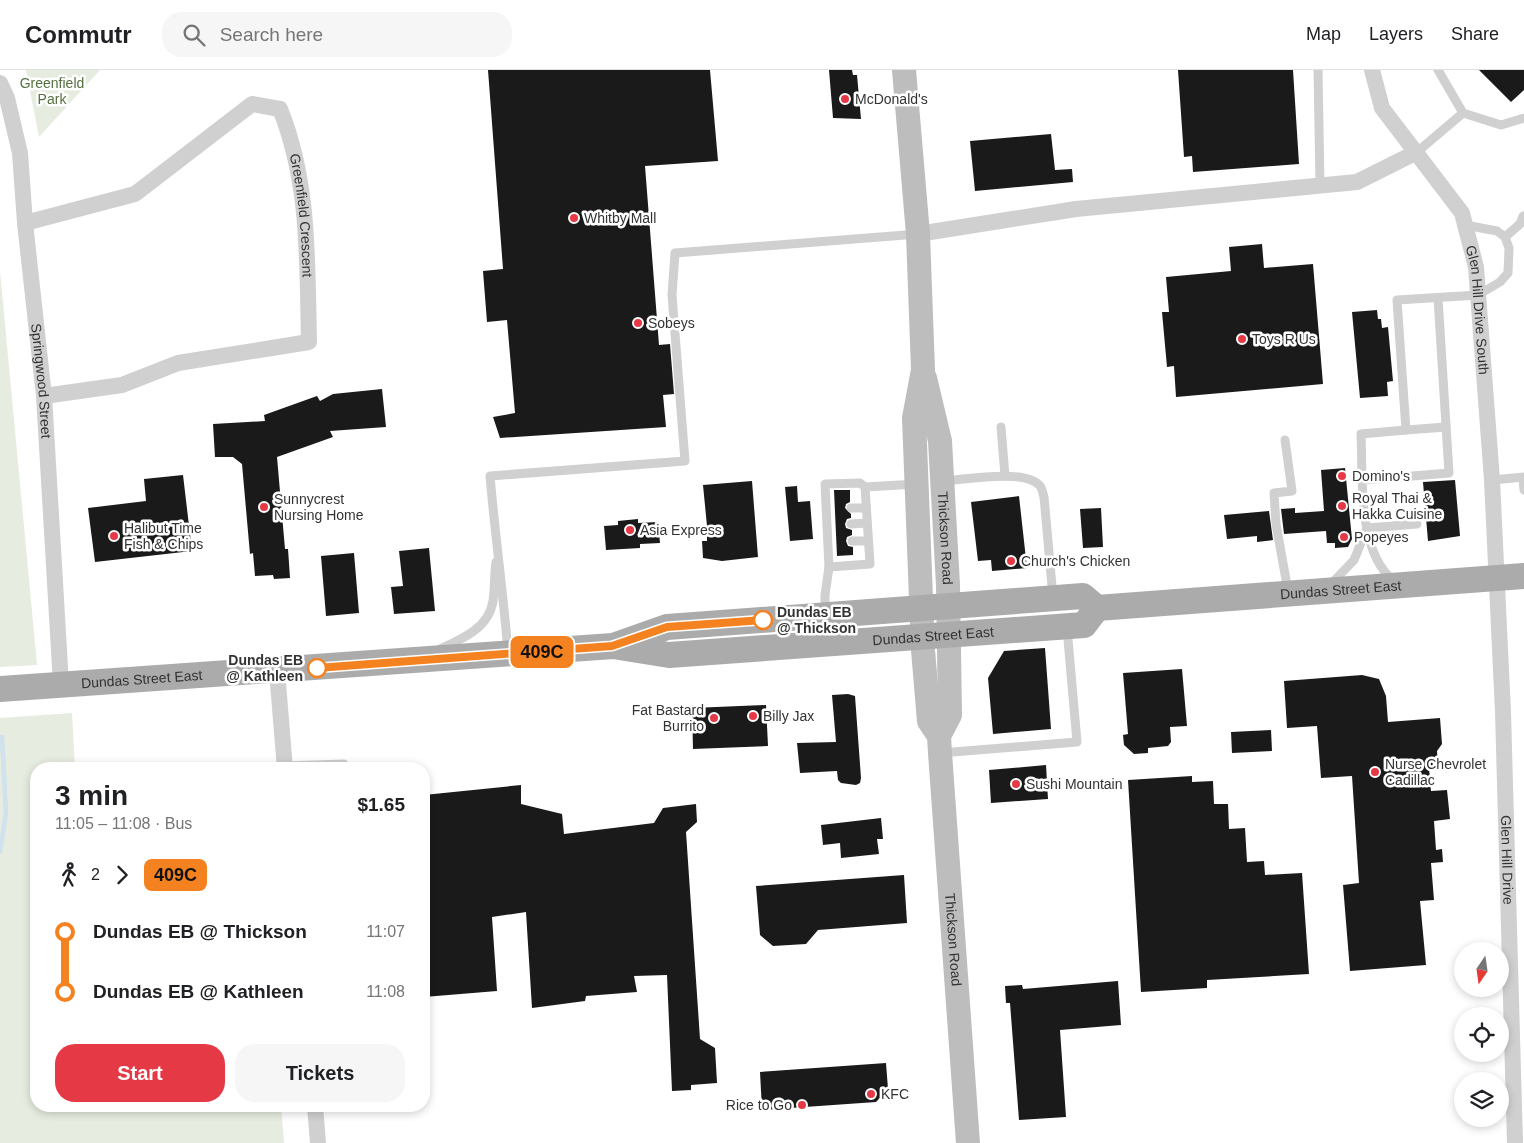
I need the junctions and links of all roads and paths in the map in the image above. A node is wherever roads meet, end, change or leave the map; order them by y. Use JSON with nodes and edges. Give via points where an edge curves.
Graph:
{"nodes":[{"id":1,"x":904,"y":70,"type":"edge"},
{"id":2,"x":1318,"y":70,"type":"edge"},
{"id":3,"x":1372,"y":70,"type":"edge"},
{"id":4,"x":1438,"y":70,"type":"edge"},
{"id":5,"x":0,"y":83,"type":"edge"},
{"id":6,"x":1463,"y":113,"type":"junction"},
{"id":7,"x":1524,"y":118,"type":"edge"},
{"id":8,"x":1417,"y":152,"type":"junction"},
{"id":9,"x":1320,"y":185,"type":"junction"},
{"id":10,"x":1524,"y":216,"type":"edge"},
{"id":11,"x":25,"y":223,"type":"junction"},
{"id":12,"x":1465,"y":225,"type":"junction"},
{"id":13,"x":918,"y":234,"type":"junction"},
{"id":14,"x":1505,"y":237,"type":"junction"},
{"id":15,"x":1478,"y":295,"type":"junction"},
{"id":16,"x":1438,"y":298,"type":"junction"},
{"id":17,"x":923,"y":370,"type":"junction"},
{"id":18,"x":44,"y":396,"type":"junction"},
{"id":19,"x":1002,"y":426,"type":"dead end"},
{"id":20,"x":1446,"y":427,"type":"junction"},
{"id":21,"x":1406,"y":430,"type":"junction"},
{"id":22,"x":1285,"y":440,"type":"dead end"},
{"id":23,"x":1005,"y":476,"type":"junction"},
{"id":24,"x":1523,"y":477,"type":"edge"},
{"id":25,"x":1364,"y":480,"type":"junction"},
{"id":26,"x":1492,"y":480,"type":"junction"},
{"id":27,"x":942,"y":481,"type":"junction"},
{"id":28,"x":917,"y":484,"type":"junction"},
{"id":29,"x":865,"y":487,"type":"junction"},
{"id":30,"x":1524,"y":490,"type":"edge"},
{"id":31,"x":851,"y":508,"type":"dead end"},
{"id":32,"x":866,"y":508,"type":"junction"},
{"id":33,"x":867,"y":523,"type":"junction"},
{"id":34,"x":851,"y":524,"type":"dead end"},
{"id":35,"x":1417,"y":524,"type":"dead end"},
{"id":36,"x":1367,"y":528,"type":"junction"},
{"id":37,"x":852,"y":541,"type":"dead end"},
{"id":38,"x":868,"y":541,"type":"junction"},
{"id":39,"x":497,"y":557,"type":"junction"},
{"id":40,"x":829,"y":566,"type":"junction"},
{"id":41,"x":1524,"y":576,"type":"edge"},
{"id":42,"x":1497,"y":578,"type":"junction"},
{"id":43,"x":1404,"y":585,"type":"junction"},
{"id":44,"x":1316,"y":592,"type":"junction"},
{"id":45,"x":1288,"y":594,"type":"junction"},
{"id":46,"x":1053,"y":599,"type":"junction"},
{"id":47,"x":948,"y":607,"type":"junction"},
{"id":48,"x":922,"y":608,"type":"junction"},
{"id":49,"x":1097,"y":608,"type":"junction"},
{"id":50,"x":825,"y":615,"type":"junction"},
{"id":51,"x":1067,"y":626,"type":"junction"},
{"id":52,"x":949,"y":634,"type":"junction"},
{"id":53,"x":923,"y":636,"type":"junction"},
{"id":54,"x":612,"y":646,"type":"junction"},
{"id":55,"x":508,"y":654,"type":"junction"},
{"id":56,"x":412,"y":661,"type":"junction"},
{"id":57,"x":277,"y":671,"type":"junction"},
{"id":58,"x":61,"y":684,"type":"junction"},
{"id":59,"x":0,"y":689,"type":"edge"},
{"id":60,"x":940,"y":744,"type":"junction"},
{"id":61,"x":284,"y":762,"type":"edge"},
{"id":62,"x":315,"y":1112,"type":"edge"},
{"id":63,"x":318,"y":1143,"type":"edge"},
{"id":64,"x":968,"y":1143,"type":"edge"},
{"id":65,"x":1515,"y":1143,"type":"edge"}],
"edges":[{"from":1,"to":13,"type":"main road","name":"Thickson Road"},
{"from":2,"to":9,"type":"lane"},
{"from":3,"to":8,"type":"street","name":"Glen Hill Drive South","via":[[1382,108]]},
{"from":4,"to":6,"type":"lane"},
{"from":5,"to":11,"type":"street","name":"Springwood Street","via":[[7,98],[20,154]]},
{"from":6,"to":7,"type":"lane","via":[[1501,125]]},
{"from":6,"to":8,"type":"lane"},
{"from":8,"to":9,"type":"street","via":[[1358,182]]},
{"from":8,"to":12,"type":"street","name":"Glen Hill Drive South","via":[[1462,213]]},
{"from":9,"to":13,"type":"street","via":[[1076,209]]},
{"from":10,"to":14,"type":"lane"},
{"from":11,"to":18,"type":"street","name":"Springwood Street"},
{"from":11,"to":18,"type":"street","name":"Greenfield Crescent","via":[[135,194],[252,104],[280,109],[293,139],[305,213],[309,342],[178,363],[122,385]]},
{"from":12,"to":14,"type":"lane","via":[[1497,231]]},
{"from":12,"to":15,"type":"street","name":"Glen Hill Drive South","via":[[1476,266]]},
{"from":13,"to":17,"type":"main road","name":"Thickson Road"},
{"from":13,"to":39,"type":"lane","via":[[675,253],[672,295],[685,462],[490,476]]},
{"from":14,"to":15,"type":"lane","via":[[1509,248],[1508,273],[1500,282]]},
{"from":15,"to":16,"type":"lane"},
{"from":15,"to":26,"type":"street","name":"Glen Hill Drive South"},
{"from":16,"to":20,"type":"lane"},
{"from":16,"to":21,"type":"lane","via":[[1397,300]]},
{"from":17,"to":27,"type":"main road","name":"Thickson Road","via":[[940,441]]},
{"from":17,"to":28,"type":"main road","name":"Thickson Road","via":[[914,418]]},
{"from":18,"to":58,"type":"street","name":"Springwood Street"},
{"from":19,"to":23,"type":"lane"},
{"from":20,"to":21,"type":"lane"},
{"from":20,"to":25,"type":"lane","via":[[1449,474]]},
{"from":21,"to":25,"type":"lane","via":[[1361,434]]},
{"from":22,"to":45,"type":"lane","via":[[1292,491],[1274,493]]},
{"from":23,"to":27,"type":"lane"},
{"from":23,"to":46,"type":"lane","via":[[1028,478],[1040,485]]},
{"from":24,"to":26,"type":"lane"},
{"from":24,"to":30,"type":"lane"},
{"from":25,"to":36,"type":"lane"},
{"from":26,"to":42,"type":"street","name":"Glen Hill Drive South"},
{"from":27,"to":47,"type":"main road","name":"Thickson Road"},
{"from":28,"to":29,"type":"lane"},
{"from":28,"to":48,"type":"main road","name":"Thickson Road"},
{"from":29,"to":32,"type":"lane"},
{"from":29,"to":40,"type":"lane","via":[[860,482],[826,484],[832,524]]},
{"from":31,"to":32,"type":"lane"},
{"from":32,"to":33,"type":"lane"},
{"from":33,"to":34,"type":"lane"},
{"from":33,"to":38,"type":"lane"},
{"from":35,"to":36,"type":"lane"},
{"from":36,"to":43,"type":"lane","via":[[1379,566]]},
{"from":36,"to":44,"type":"lane","via":[[1354,560],[1333,582]]},
{"from":37,"to":38,"type":"lane"},
{"from":38,"to":40,"type":"lane","via":[[870,564]]},
{"from":39,"to":55,"type":"lane","via":[[503,584]]},
{"from":39,"to":56,"type":"lane","via":[[492,584],[493,602],[486,620],[454,642]]},
{"from":40,"to":50,"type":"lane"},
{"from":41,"to":42,"type":"main road","name":"Dundas Street East"},
{"from":42,"to":43,"type":"main road","name":"Dundas Street East"},
{"from":42,"to":65,"type":"street","name":"Glen Hill Drive"},
{"from":43,"to":44,"type":"main road","name":"Dundas Street East"},
{"from":44,"to":45,"type":"main road","name":"Dundas Street East"},
{"from":45,"to":49,"type":"main road","name":"Dundas Street East"},
{"from":46,"to":47,"type":"main road","name":"Dundas Street East"},
{"from":46,"to":49,"type":"main road","name":"Dundas Street East","via":[[1083,596]]},
{"from":47,"to":48,"type":"main road","name":"Dundas Street East"},
{"from":47,"to":52,"type":"main road","name":"Thickson Road"},
{"from":48,"to":50,"type":"main road","name":"Dundas Street East"},
{"from":48,"to":53,"type":"main road","name":"Thickson Road"},
{"from":49,"to":51,"type":"main road","name":"Dundas Street East","via":[[1084,625]]},
{"from":50,"to":54,"type":"main road","name":"Dundas Street East","via":[[667,627]]},
{"from":51,"to":52,"type":"main road","name":"Dundas Street East"},
{"from":51,"to":60,"type":"lane","via":[[1077,742]]},
{"from":52,"to":53,"type":"main road","name":"Dundas Street East"},
{"from":52,"to":60,"type":"main road","name":"Thickson Road","via":[[950,715]]},
{"from":53,"to":54,"type":"main road","name":"Dundas Street East","via":[[669,655]]},
{"from":53,"to":60,"type":"main road","name":"Thickson Road","via":[[929,721]]},
{"from":54,"to":55,"type":"main road","name":"Dundas Street East"},
{"from":55,"to":56,"type":"main road","name":"Dundas Street East"},
{"from":56,"to":57,"type":"main road","name":"Dundas Street East"},
{"from":57,"to":58,"type":"main road","name":"Dundas Street East"},
{"from":57,"to":61,"type":"street"},
{"from":58,"to":59,"type":"main road","name":"Dundas Street East"},
{"from":60,"to":64,"type":"main road","name":"Thickson Road"},
{"from":62,"to":63,"type":"street"}]}
